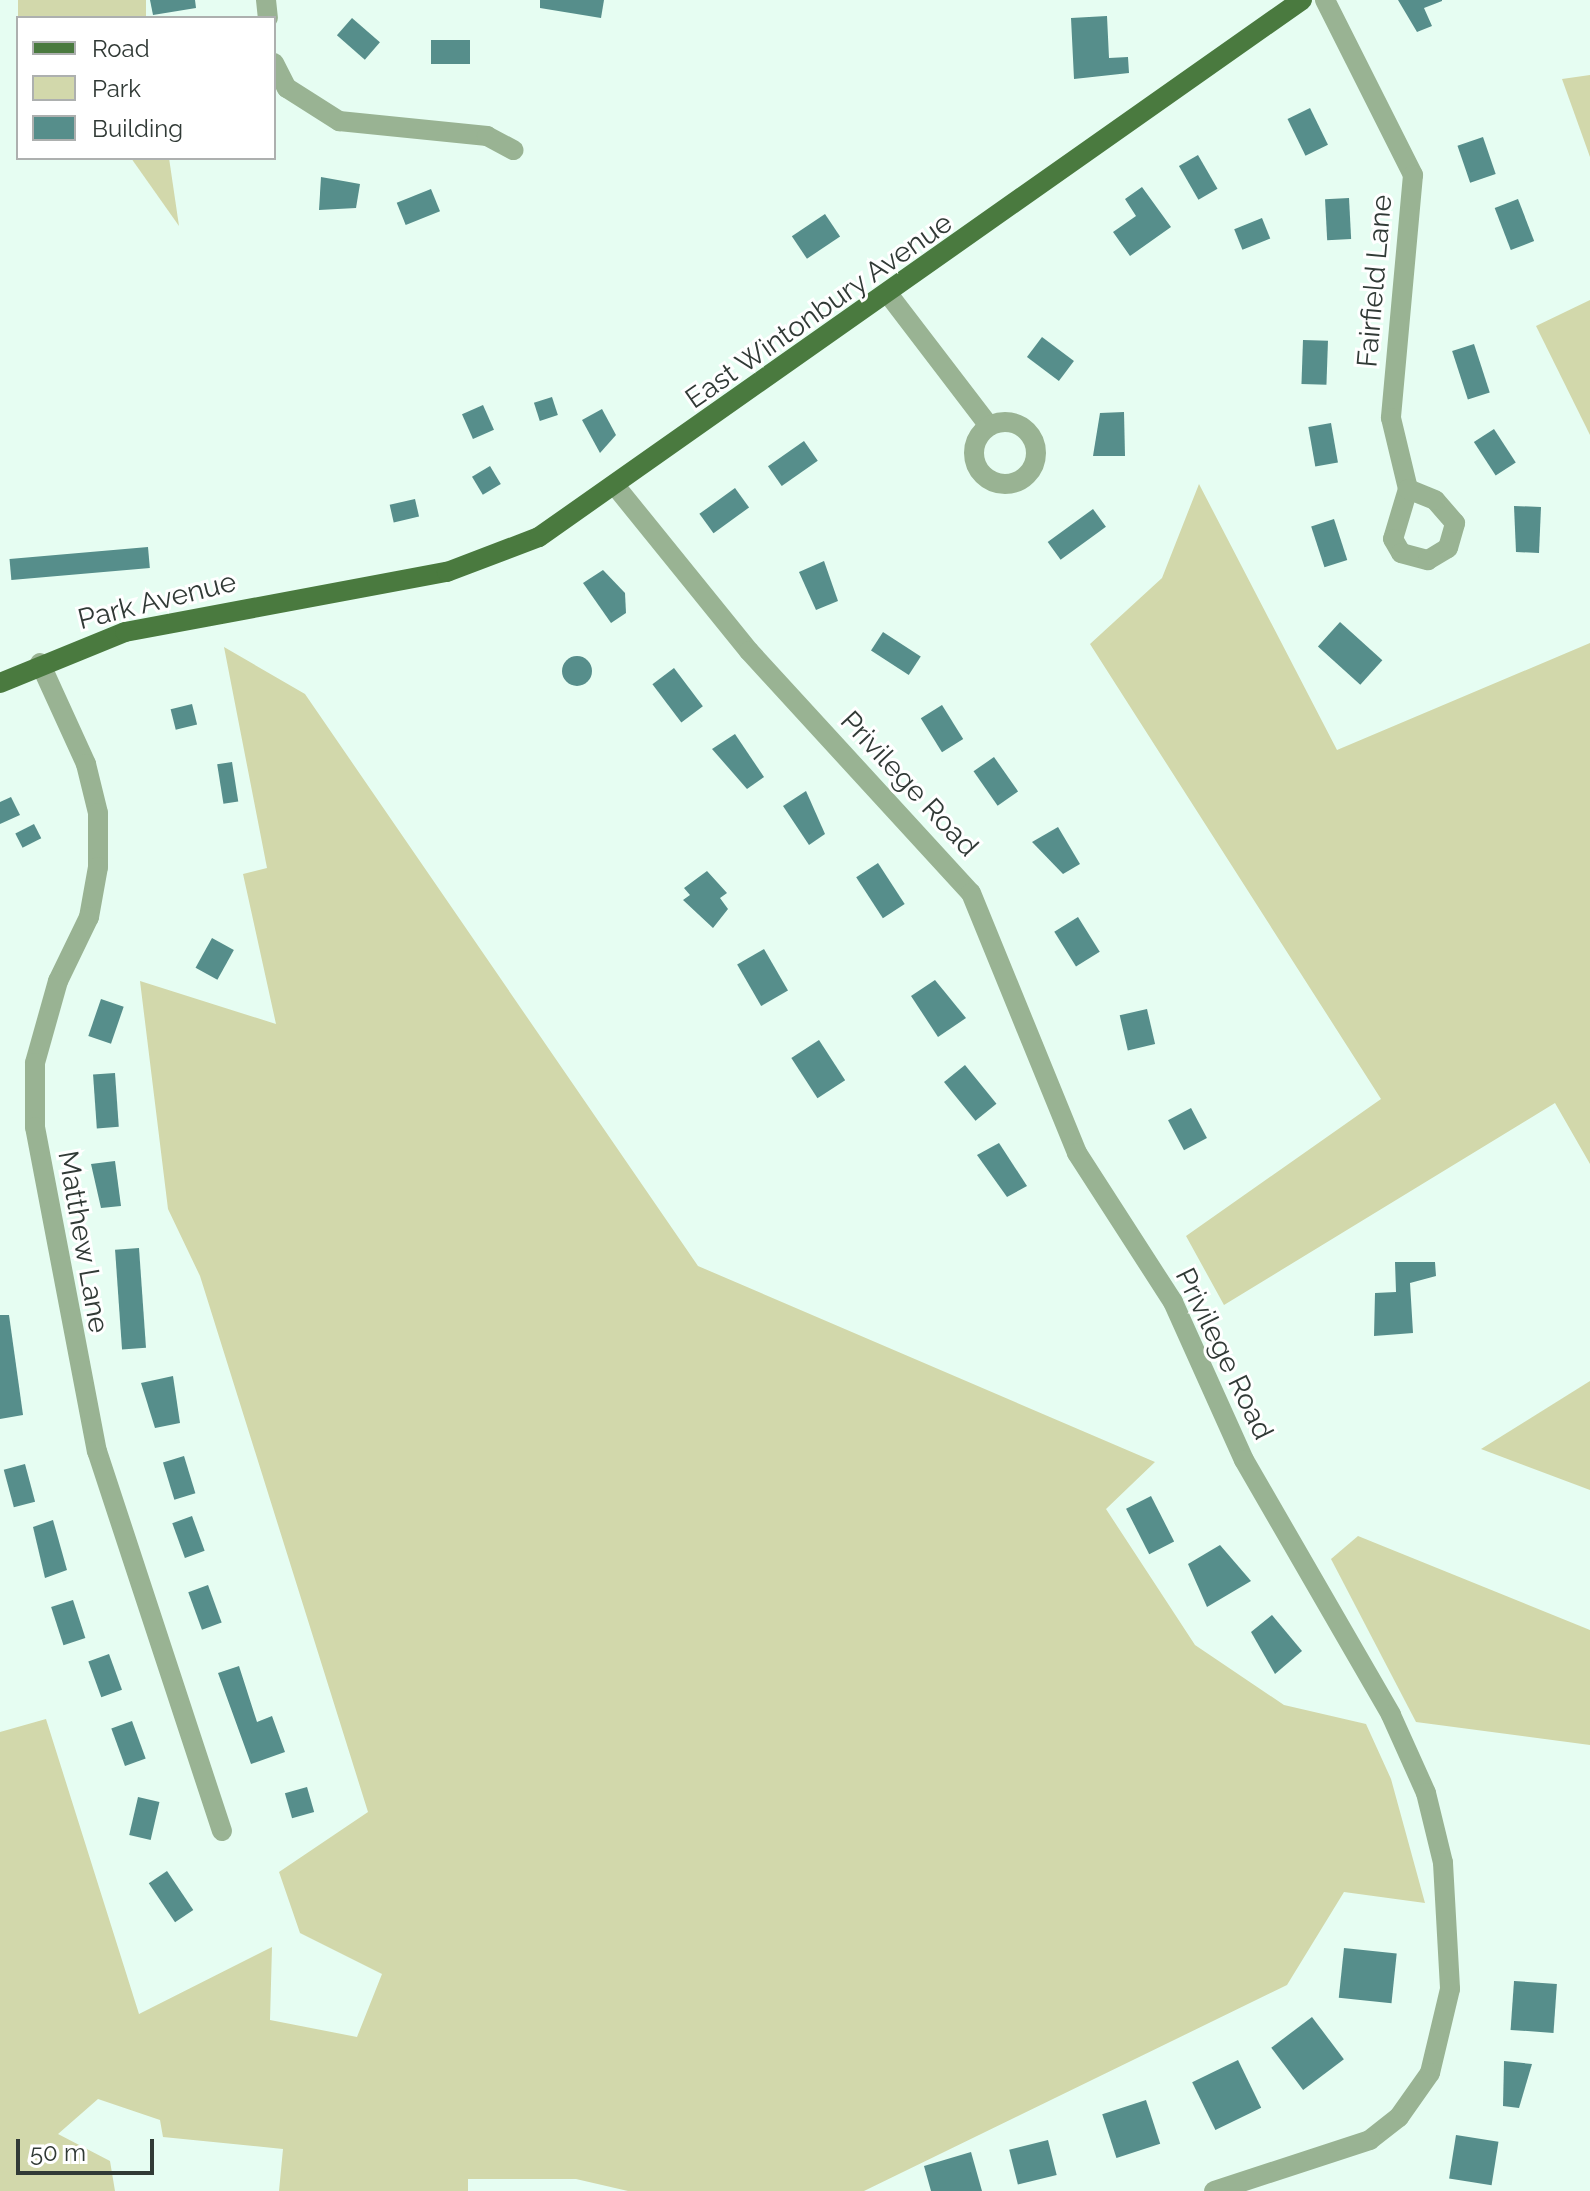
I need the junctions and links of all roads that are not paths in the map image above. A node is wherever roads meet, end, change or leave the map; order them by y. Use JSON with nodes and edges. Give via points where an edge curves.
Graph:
{"nodes":[{"id":1,"x":1302,"y":0,"type":"edge"},
{"id":2,"x":1325,"y":0,"type":"edge"},
{"id":3,"x":276,"y":67,"type":"edge"},
{"id":4,"x":513,"y":150,"type":"dead end"},
{"id":5,"x":889,"y":295,"type":"junction"},
{"id":6,"x":989,"y":426,"type":"dead end"},
{"id":7,"x":617,"y":488,"type":"junction"},
{"id":8,"x":1408,"y":489,"type":"dead end"},
{"id":9,"x":333,"y":595,"type":"joint"},
{"id":10,"x":40,"y":663,"type":"junction"},
{"id":11,"x":0,"y":683,"type":"edge"},
{"id":12,"x":222,"y":1831,"type":"dead end"},
{"id":13,"x":1220,"y":2190,"type":"edge"}],
"edges":[{"from":1,"to":5,"type":"main road","name":"East Wintonbury Avenue"},
{"from":2,"to":8,"type":"street","name":"Fairfield Lane","via":[[1413,175],[1391,418]]},
{"from":3,"to":4,"type":"street","via":[[287,88],[339,121],[487,136]]},
{"from":5,"to":6,"type":"street"},
{"from":5,"to":7,"type":"main road","name":"East Wintonbury Avenue"},
{"from":7,"to":9,"type":"main road","name":"East Wintonbury Avenue","via":[[539,537],[461,567]]},
{"from":7,"to":13,"type":"street","name":"Privilege Road","via":[[749,651],[971,893],[1077,1153],[1173,1302],[1244,1460],[1391,1715],[1426,1793],[1443,1863],[1450,1989],[1430,2073],[1399,2117],[1370,2140]]},
{"from":9,"to":10,"type":"main road","name":"Park Avenue","via":[[202,612]]},
{"from":10,"to":11,"type":"main road","name":"Park Avenue"},
{"from":10,"to":12,"type":"street","name":"Matthew Lane","via":[[86,764],[98,813],[98,867],[89,917],[58,981],[35,1063],[35,1127],[97,1451]]}]}
